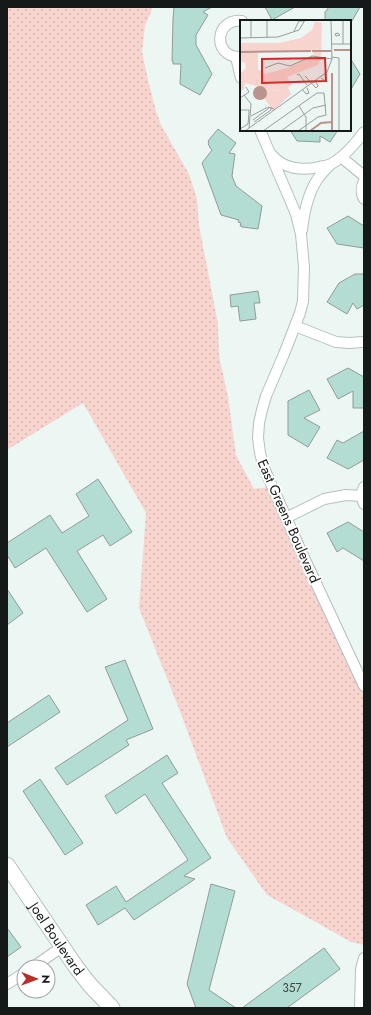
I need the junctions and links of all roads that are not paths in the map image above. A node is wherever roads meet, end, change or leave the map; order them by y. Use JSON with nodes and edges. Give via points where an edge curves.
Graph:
{"nodes":[{"id":1,"x":240,"y":21,"type":"edge"},
{"id":2,"x":239,"y":57,"type":"edge"},
{"id":3,"x":240,"y":68,"type":"edge"},
{"id":4,"x":260,"y":131,"type":"edge"},
{"id":5,"x":364,"y":132,"type":"edge"},
{"id":6,"x":267,"y":147,"type":"junction"},
{"id":7,"x":341,"y":157,"type":"junction"},
{"id":8,"x":330,"y":165,"type":"junction"},
{"id":9,"x":364,"y":176,"type":"edge"},
{"id":10,"x":364,"y":181,"type":"edge"},
{"id":11,"x":364,"y":199,"type":"edge"},
{"id":12,"x":301,"y":234,"type":"junction"},
{"id":13,"x":295,"y":326,"type":"junction"},
{"id":14,"x":364,"y":342,"type":"edge"},
{"id":15,"x":363,"y":496,"type":"edge"},
{"id":16,"x":286,"y":518,"type":"junction"},
{"id":17,"x":364,"y":686,"type":"edge"},
{"id":18,"x":7,"y":865,"type":"edge"},
{"id":19,"x":62,"y":947,"type":"junction"},
{"id":20,"x":364,"y":958,"type":"edge"},
{"id":21,"x":45,"y":959,"type":"edge"},
{"id":22,"x":16,"y":978,"type":"edge"},
{"id":23,"x":7,"y":984,"type":"edge"},
{"id":24,"x":106,"y":1006,"type":"edge"},
{"id":25,"x":360,"y":1008,"type":"edge"}],
"edges":[{"from":1,"to":2,"type":"street","via":[[226,25],[220,35],[225,52],[230,56]]},
{"from":2,"to":3,"type":"street"},
{"from":4,"to":6,"type":"street","name":"East Greens Boulevard"},
{"from":5,"to":7,"type":"street"},
{"from":6,"to":8,"type":"street","via":[[272,156],[296,169]]},
{"from":6,"to":12,"type":"street","name":"East Greens Boulevard","via":[[296,214]]},
{"from":7,"to":8,"type":"street"},
{"from":7,"to":9,"type":"street"},
{"from":8,"to":12,"type":"street","name":"East Greens Boulevard","via":[[313,187],[304,211]]},
{"from":10,"to":11,"type":"street","via":[[361,189]]},
{"from":12,"to":13,"type":"street","name":"East Greens Boulevard","via":[[304,284]]},
{"from":13,"to":14,"type":"street","via":[[336,342]]},
{"from":13,"to":16,"type":"street","name":"East Greens Boulevard","via":[[266,396],[258,438],[264,468]]},
{"from":15,"to":16,"type":"street","via":[[346,495],[324,499]]},
{"from":16,"to":17,"type":"street","name":"East Greens Boulevard"},
{"from":18,"to":19,"type":"main road","name":"Joel Boulevard"},
{"from":19,"to":21,"type":"street"},
{"from":19,"to":24,"type":"main road","name":"Joel Boulevard"},
{"from":20,"to":25,"type":"street","via":[[361,969]]},
{"from":22,"to":23,"type":"street"}]}
